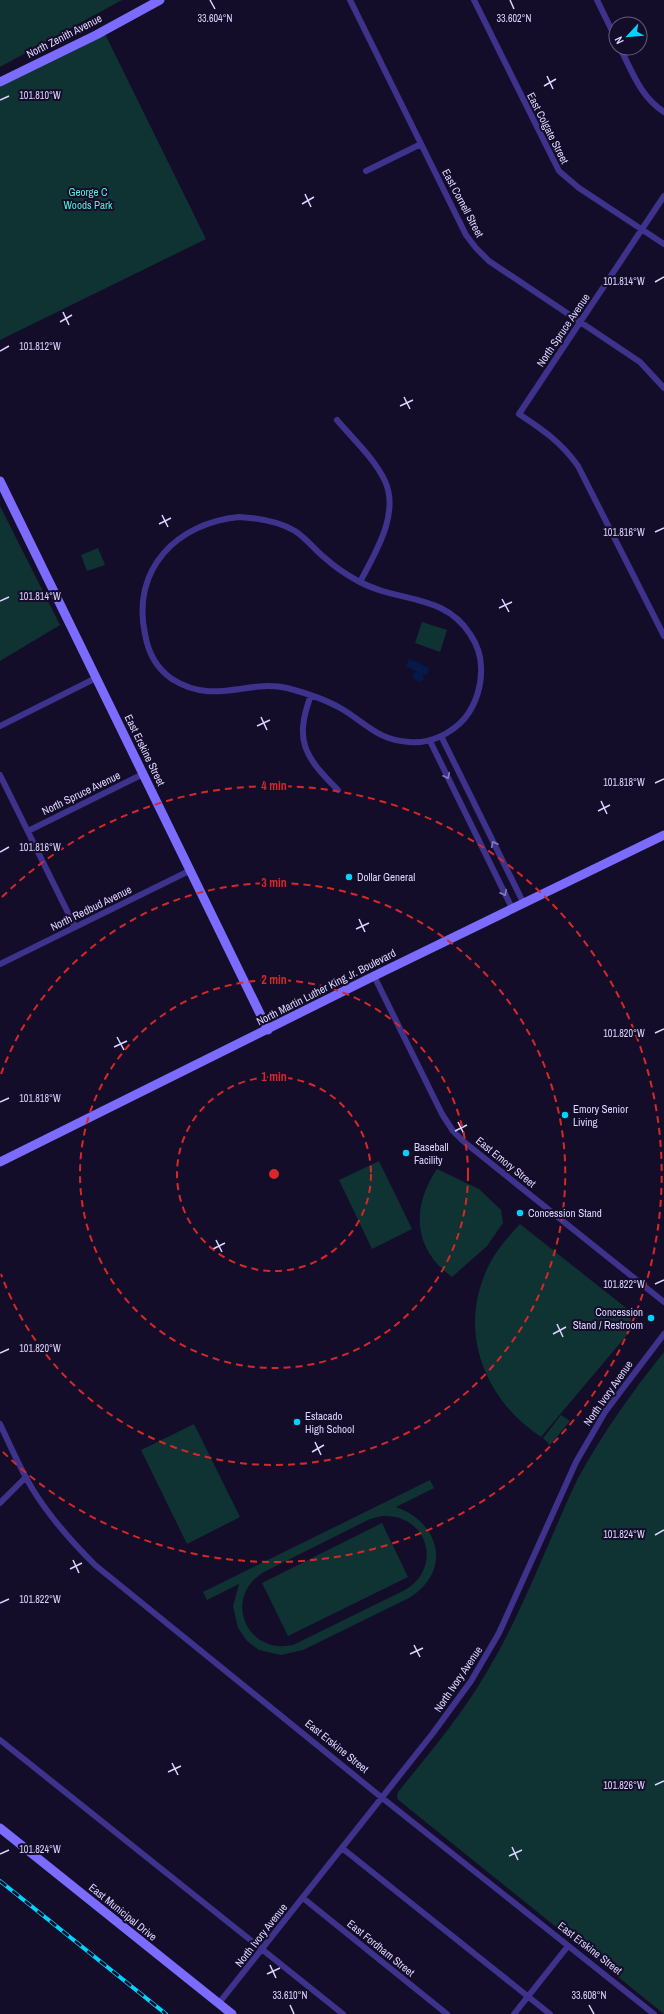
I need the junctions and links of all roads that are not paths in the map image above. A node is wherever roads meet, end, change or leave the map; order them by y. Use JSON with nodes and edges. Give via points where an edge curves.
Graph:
{"nodes":[{"id":1,"x":160,"y":0,"type":"edge"},
{"id":2,"x":350,"y":0,"type":"edge"},
{"id":3,"x":474,"y":0,"type":"edge"},
{"id":4,"x":597,"y":0,"type":"edge"},
{"id":5,"x":608,"y":23,"type":"edge"},
{"id":6,"x":624,"y":56,"type":"edge"},
{"id":7,"x":0,"y":82,"type":"edge"},
{"id":8,"x":664,"y":112,"type":"edge"},
{"id":9,"x":421,"y":144,"type":"junction"},
{"id":10,"x":366,"y":171,"type":"dead end"},
{"id":11,"x":664,"y":196,"type":"edge"},
{"id":12,"x":642,"y":229,"type":"junction"},
{"id":13,"x":664,"y":244,"type":"edge"},
{"id":14,"x":580,"y":322,"type":"junction"},
{"id":15,"x":664,"y":388,"type":"edge"},
{"id":16,"x":337,"y":420,"type":"dead end"},
{"id":17,"x":0,"y":481,"type":"edge"},
{"id":18,"x":360,"y":582,"type":"junction"},
{"id":19,"x":664,"y":636,"type":"edge"},
{"id":20,"x":96,"y":678,"type":"junction"},
{"id":21,"x":311,"y":695,"type":"junction"},
{"id":22,"x":0,"y":726,"type":"edge"},
{"id":23,"x":441,"y":736,"type":"junction"},
{"id":24,"x":430,"y":741,"type":"junction"},
{"id":25,"x":143,"y":774,"type":"junction"},
{"id":26,"x":0,"y":775,"type":"edge"},
{"id":27,"x":338,"y":790,"type":"dead end"},
{"id":28,"x":28,"y":831,"type":"junction"},
{"id":29,"x":664,"y":835,"type":"edge"},
{"id":30,"x":191,"y":870,"type":"junction"},
{"id":31,"x":524,"y":904,"type":"junction"},
{"id":32,"x":513,"y":910,"type":"junction"},
{"id":33,"x":75,"y":927,"type":"junction"},
{"id":34,"x":0,"y":964,"type":"edge"},
{"id":35,"x":374,"y":976,"type":"junction"},
{"id":36,"x":268,"y":1030,"type":"junction"},
{"id":37,"x":0,"y":1162,"type":"edge"},
{"id":38,"x":664,"y":1302,"type":"edge"},
{"id":39,"x":664,"y":1334,"type":"edge"},
{"id":40,"x":0,"y":1424,"type":"edge"},
{"id":41,"x":26,"y":1477,"type":"junction"},
{"id":42,"x":0,"y":1503,"type":"edge"},
{"id":43,"x":0,"y":1740,"type":"edge"},
{"id":44,"x":382,"y":1797,"type":"junction"},
{"id":45,"x":0,"y":1828,"type":"edge"},
{"id":46,"x":342,"y":1848,"type":"junction"},
{"id":47,"x":303,"y":1898,"type":"junction"},
{"id":48,"x":568,"y":1946,"type":"junction"},
{"id":49,"x":262,"y":1949,"type":"junction"},
{"id":50,"x":528,"y":1996,"type":"junction"},
{"id":51,"x":219,"y":2004,"type":"junction"},
{"id":52,"x":232,"y":2014,"type":"edge"},
{"id":53,"x":342,"y":2014,"type":"edge"},
{"id":54,"x":447,"y":2014,"type":"edge"},
{"id":55,"x":514,"y":2014,"type":"edge"},
{"id":56,"x":550,"y":2014,"type":"edge"},
{"id":57,"x":654,"y":2014,"type":"edge"}],
"edges":[{"from":1,"to":7,"type":"street","name":"North Zenith Avenue"},
{"from":2,"to":9,"type":"street","name":"East Cornell Street"},
{"from":3,"to":12,"type":"street","name":"East Colgate Street","via":[[559,171],[579,188]]},
{"from":4,"to":5,"type":"street"},
{"from":6,"to":8,"type":"street","via":[[643,93]]},
{"from":9,"to":10,"type":"street"},
{"from":9,"to":14,"type":"street","name":"East Cornell Street","via":[[466,235],[476,248],[489,261]]},
{"from":11,"to":12,"type":"street","name":"North Spruce Avenue"},
{"from":12,"to":13,"type":"street","name":"East Colgate Street"},
{"from":12,"to":14,"type":"street","name":"North Spruce Avenue"},
{"from":14,"to":15,"type":"street","name":"East Cornell Street","via":[[640,362]]},
{"from":14,"to":19,"type":"street","name":"North Spruce Avenue","via":[[519,414],[556,440],[578,466]]},
{"from":16,"to":18,"type":"street","via":[[377,468],[388,490],[389,510],[384,533]]},
{"from":17,"to":20,"type":"street","name":"East Erskine Street"},
{"from":18,"to":21,"type":"street","via":[[327,560],[296,532],[269,521],[239,517],[214,521],[182,536],[158,561],[147,582],[142,618],[148,647],[156,663],[174,680],[210,692],[283,687]]},
{"from":18,"to":23,"type":"street","via":[[389,595],[444,608],[461,622],[473,639],[481,663],[478,692],[465,718]]},
{"from":20,"to":22,"type":"street"},
{"from":20,"to":25,"type":"street","name":"East Erskine Street"},
{"from":21,"to":24,"type":"street","via":[[342,709],[383,737],[394,741]]},
{"from":21,"to":27,"type":"street","via":[[303,718],[304,741],[315,766]]},
{"from":23,"to":24,"type":"street"},
{"from":31,"to":23,"type":"street","one_way":true},
{"from":24,"to":32,"type":"street","one_way":true},
{"from":25,"to":28,"type":"street","name":"North Spruce Avenue"},
{"from":25,"to":30,"type":"street","name":"East Erskine Street"},
{"from":26,"to":28,"type":"street"},
{"from":28,"to":33,"type":"street"},
{"from":29,"to":31,"type":"street","name":"North Martin Luther King Jr. Boulevard"},
{"from":30,"to":33,"type":"street","name":"North Redbud Avenue"},
{"from":30,"to":36,"type":"street","name":"East Erskine Street"},
{"from":31,"to":32,"type":"street","name":"North Martin Luther King Jr. Boulevard"},
{"from":32,"to":35,"type":"street","name":"North Martin Luther King Jr. Boulevard"},
{"from":33,"to":34,"type":"street","name":"North Redbud Avenue"},
{"from":35,"to":36,"type":"street","name":"North Martin Luther King Jr. Boulevard"},
{"from":35,"to":38,"type":"street","name":"East Emory Street","via":[[442,1114],[453,1131]]},
{"from":36,"to":37,"type":"street","name":"North Martin Luther King Jr. Boulevard"},
{"from":39,"to":44,"type":"street","name":"North Ivory Avenue","via":[[605,1412],[576,1462],[512,1607],[485,1660],[434,1733]]},
{"from":40,"to":41,"type":"street","name":"East Erskine Street"},
{"from":41,"to":42,"type":"street"},
{"from":41,"to":44,"type":"street","name":"East Erskine Street","via":[[51,1516],[95,1565]]},
{"from":43,"to":49,"type":"street"},
{"from":44,"to":46,"type":"street","name":"North Ivory Avenue"},
{"from":44,"to":48,"type":"street","name":"East Erskine Street"},
{"from":45,"to":51,"type":"street","name":"East Municipal Drive"},
{"from":46,"to":47,"type":"street","name":"North Ivory Avenue"},
{"from":46,"to":50,"type":"street"},
{"from":47,"to":49,"type":"street","name":"North Ivory Avenue"},
{"from":47,"to":54,"type":"street","name":"East Fordham Street"},
{"from":48,"to":50,"type":"street"},
{"from":48,"to":57,"type":"street","name":"East Erskine Street"},
{"from":49,"to":51,"type":"street","name":"North Ivory Avenue"},
{"from":49,"to":53,"type":"street"},
{"from":50,"to":55,"type":"street"},
{"from":50,"to":56,"type":"street"},
{"from":51,"to":52,"type":"street","name":"East Municipal Drive"}]}
